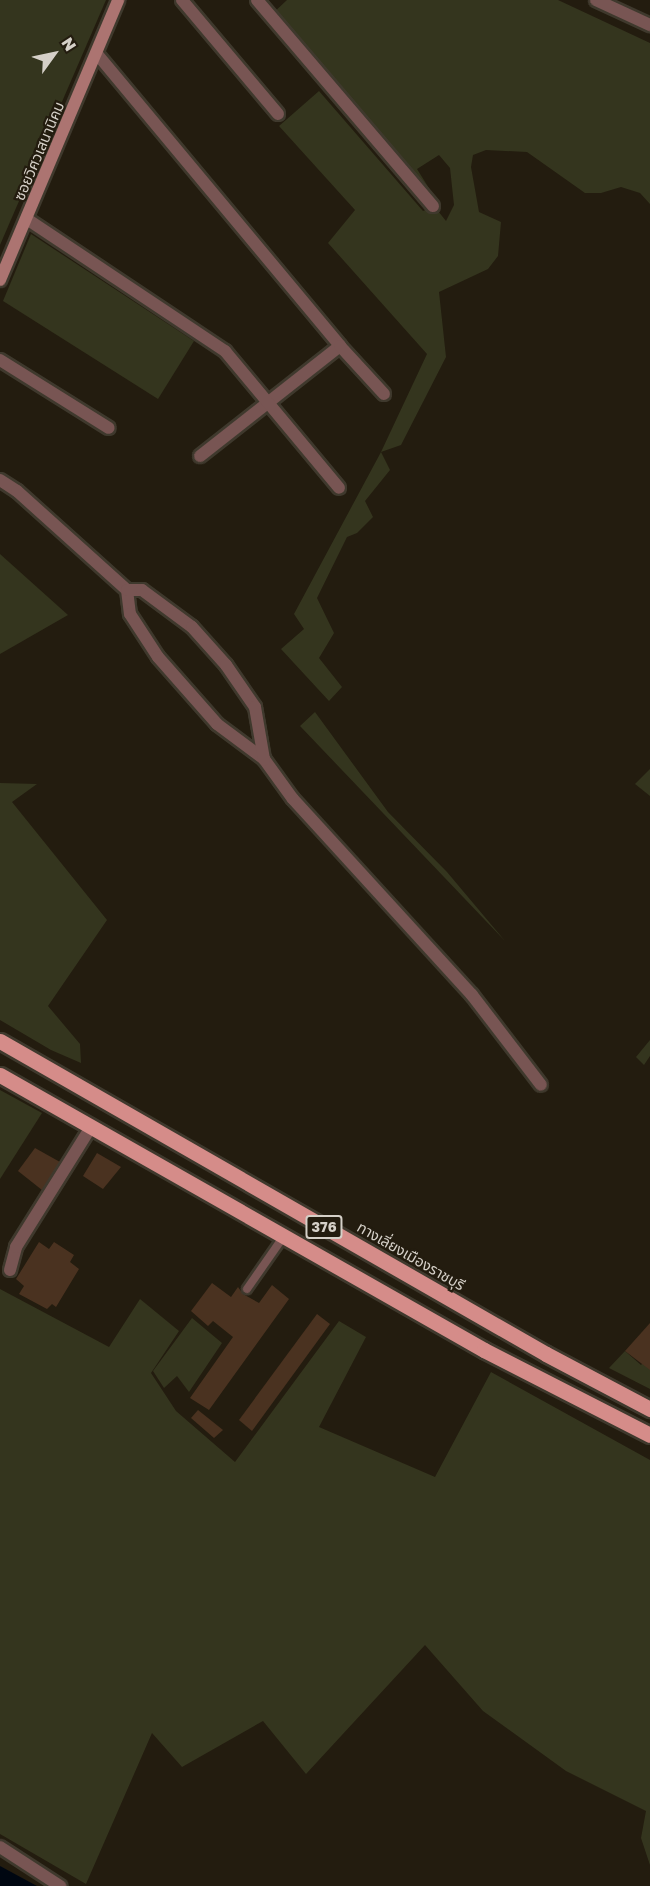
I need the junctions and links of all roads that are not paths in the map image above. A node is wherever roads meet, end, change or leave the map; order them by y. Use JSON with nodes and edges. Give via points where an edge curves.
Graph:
{"nodes":[{"id":1,"x":118,"y":0,"type":"edge"},
{"id":2,"x":182,"y":0,"type":"edge"},
{"id":3,"x":257,"y":0,"type":"edge"},
{"id":4,"x":596,"y":0,"type":"edge"},
{"id":5,"x":650,"y":25,"type":"edge"},
{"id":6,"x":97,"y":54,"type":"junction"},
{"id":7,"x":279,"y":114,"type":"dead end"},
{"id":8,"x":434,"y":206,"type":"dead end"},
{"id":9,"x":27,"y":219,"type":"junction"},
{"id":10,"x":0,"y":280,"type":"edge"},
{"id":11,"x":340,"y":346,"type":"junction"},
{"id":12,"x":0,"y":360,"type":"edge"},
{"id":13,"x":384,"y":394,"type":"dead end"},
{"id":14,"x":268,"y":402,"type":"junction"},
{"id":15,"x":109,"y":428,"type":"dead end"},
{"id":16,"x":200,"y":456,"type":"dead end"},
{"id":17,"x":0,"y":480,"type":"edge"},
{"id":18,"x":339,"y":488,"type":"dead end"},
{"id":19,"x":127,"y":590,"type":"junction"},
{"id":20,"x":264,"y":759,"type":"junction"},
{"id":21,"x":0,"y":1041,"type":"edge"},
{"id":22,"x":0,"y":1076,"type":"edge"},
{"id":23,"x":541,"y":1084,"type":"dead end"},
{"id":24,"x":91,"y":1127,"type":"junction"},
{"id":25,"x":284,"y":1236,"type":"junction"},
{"id":26,"x":10,"y":1270,"type":"dead end"},
{"id":27,"x":248,"y":1289,"type":"dead end"},
{"id":28,"x":546,"y":1354,"type":"junction"},
{"id":29,"x":535,"y":1376,"type":"junction"},
{"id":30,"x":650,"y":1409,"type":"edge"},
{"id":31,"x":650,"y":1435,"type":"edge"},
{"id":32,"x":0,"y":1847,"type":"edge"},
{"id":33,"x":60,"y":1886,"type":"edge"}],
"edges":[{"from":1,"to":6,"type":"street","name":"ซอยวิศวเสนานิคม"},
{"from":2,"to":7,"type":"street"},
{"from":3,"to":8,"type":"street"},
{"from":4,"to":5,"type":"street"},
{"from":6,"to":9,"type":"street","name":"ซอยวิศวเสนานิคม"},
{"from":6,"to":11,"type":"street"},
{"from":9,"to":10,"type":"street","name":"ซอยวิศวเสนานิคม"},
{"from":9,"to":14,"type":"street","via":[[225,351]]},
{"from":11,"to":13,"type":"street"},
{"from":11,"to":14,"type":"street"},
{"from":12,"to":15,"type":"street"},
{"from":14,"to":16,"type":"street"},
{"from":14,"to":18,"type":"street"},
{"from":17,"to":19,"type":"street"},
{"from":19,"to":20,"type":"street","via":[[130,614],[158,657],[217,724]]},
{"from":19,"to":20,"type":"street","via":[[142,590],[192,627],[226,665],[255,707]]},
{"from":20,"to":23,"type":"street","via":[[293,799],[472,995]]},
{"from":21,"to":28,"type":"main road","name":"ทางเลี่ยงเมืองราชบุรี","number":"376"},
{"from":22,"to":24,"type":"main road","number":"376"},
{"from":24,"to":25,"type":"main road","number":"376"},
{"from":24,"to":26,"type":"street","via":[[16,1247]]},
{"from":25,"to":27,"type":"lane"},
{"from":25,"to":29,"type":"main road","number":"376"},
{"from":28,"to":29,"type":"main road"},
{"from":28,"to":30,"type":"main road","name":"ทางเลี่ยงเมืองราชบุรี","number":"376"},
{"from":29,"to":31,"type":"main road","number":"376"},
{"from":32,"to":33,"type":"street"}]}
